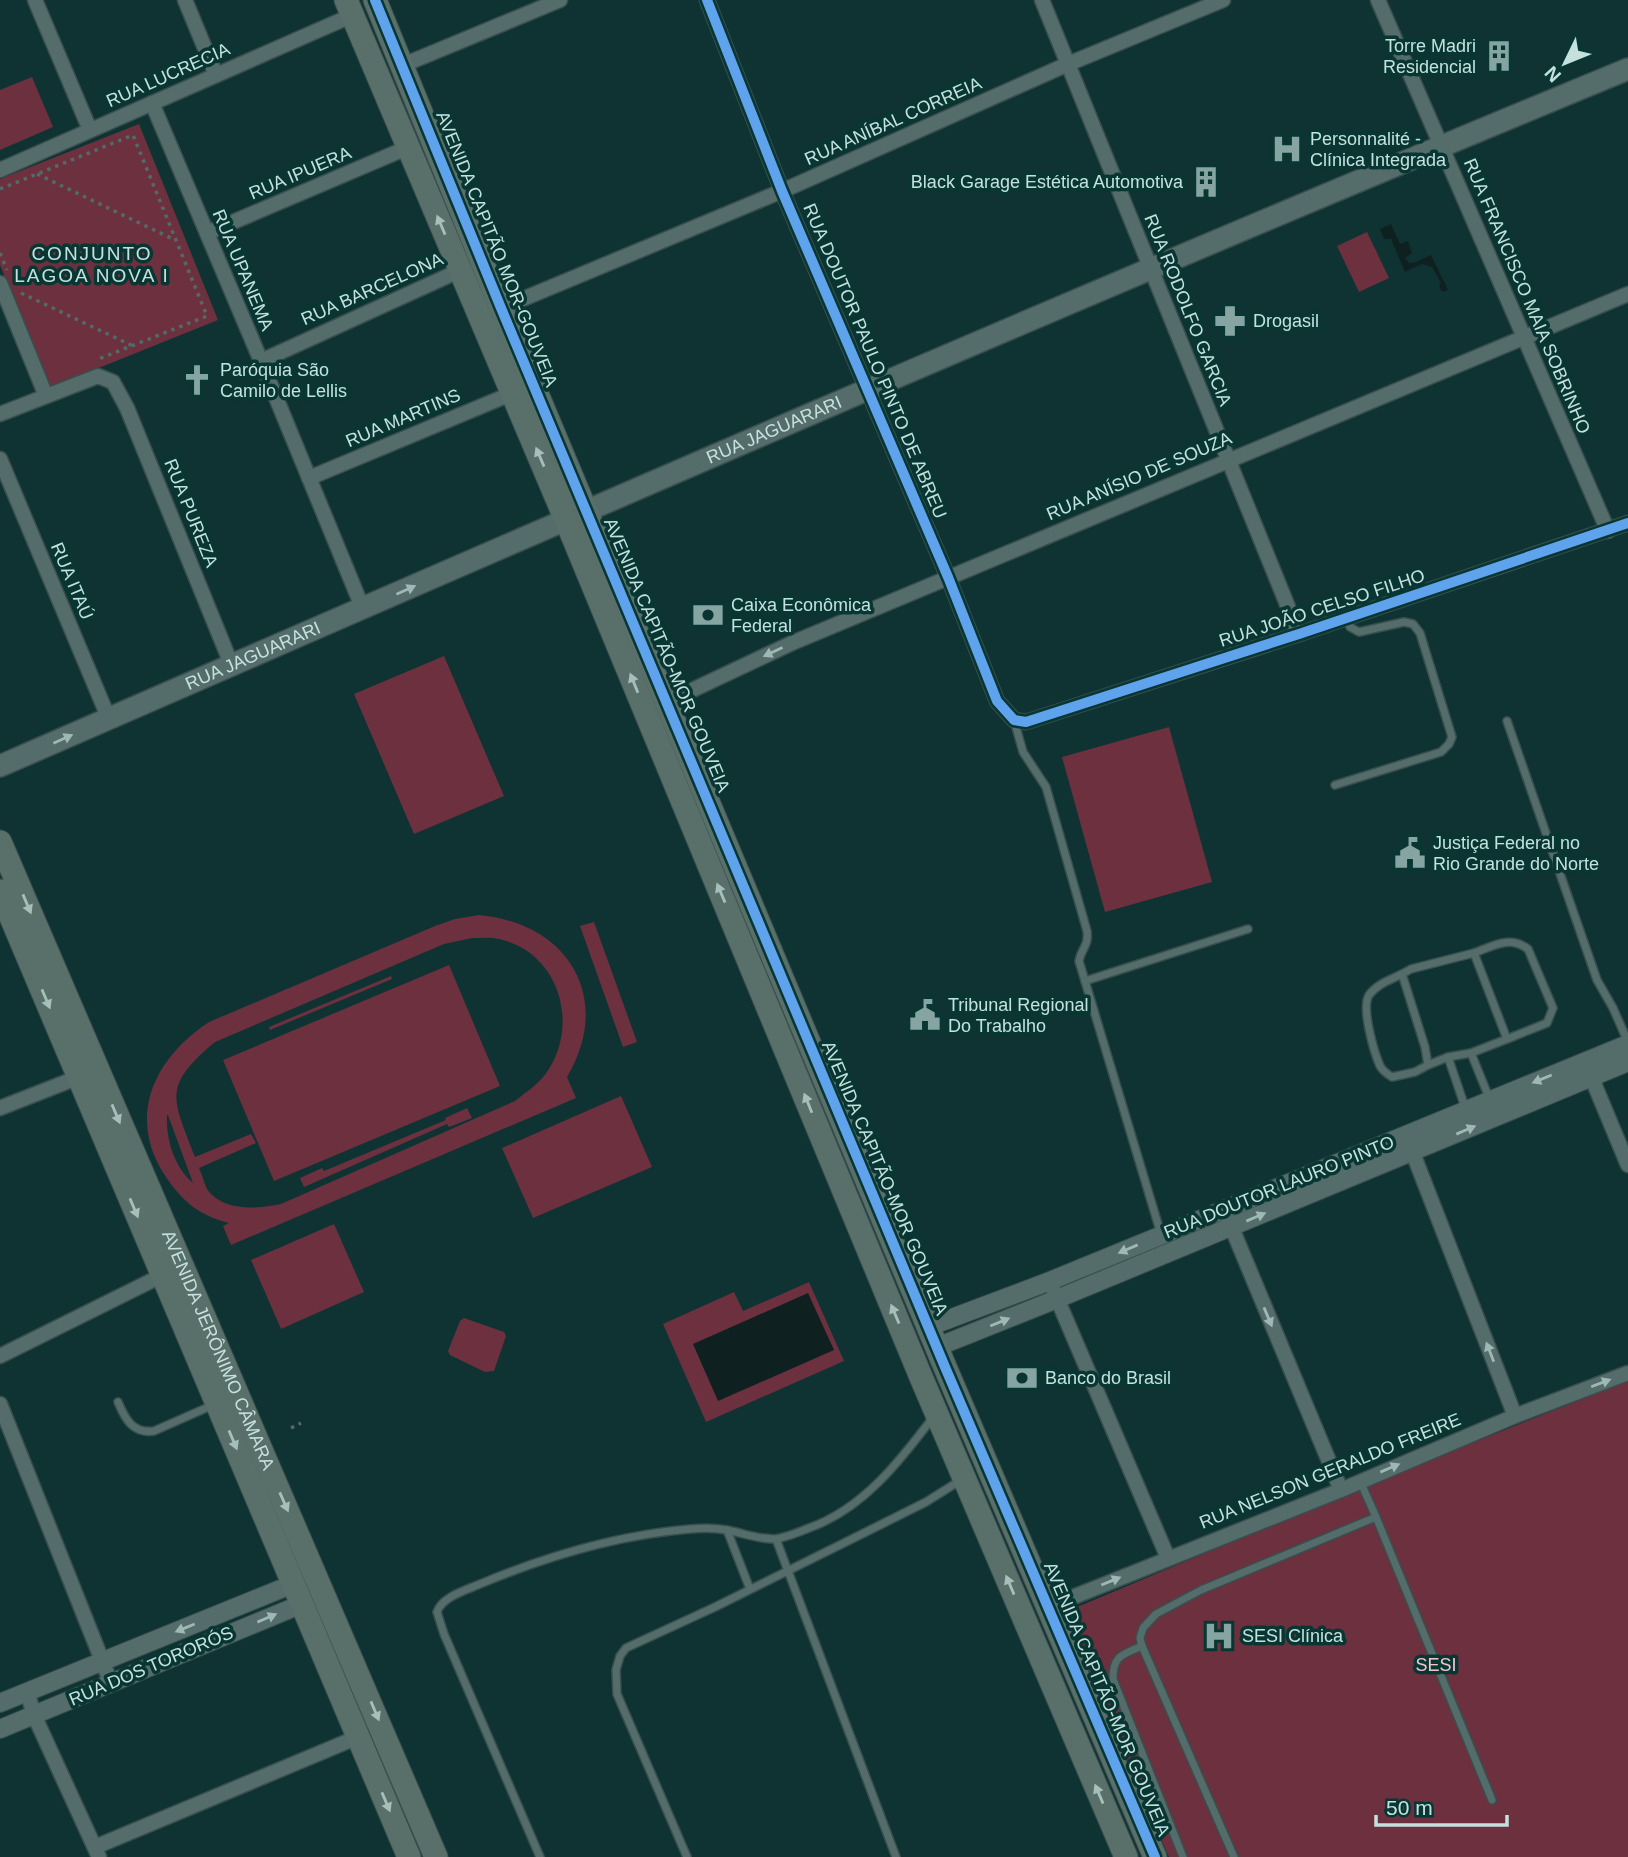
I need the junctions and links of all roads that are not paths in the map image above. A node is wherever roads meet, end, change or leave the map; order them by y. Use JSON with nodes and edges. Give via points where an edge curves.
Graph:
{"nodes":[{"id":1,"x":35,"y":0,"type":"edge"},
{"id":2,"x":184,"y":0,"type":"edge"},
{"id":3,"x":375,"y":0,"type":"edge"},
{"id":4,"x":560,"y":0,"type":"edge"},
{"id":5,"x":707,"y":0,"type":"edge"},
{"id":6,"x":1042,"y":0,"type":"edge"},
{"id":7,"x":1223,"y":0,"type":"edge"},
{"id":8,"x":1378,"y":0,"type":"edge"},
{"id":9,"x":350,"y":8,"type":"edge"},
{"id":10,"x":1068,"y":64,"type":"junction"},
{"id":11,"x":403,"y":65,"type":"junction"},
{"id":12,"x":1628,"y":69,"type":"edge"},
{"id":13,"x":216,"y":75,"type":"junction"},
{"id":14,"x":152,"y":103,"type":"junction"},
{"id":15,"x":90,"y":130,"type":"junction"},
{"id":16,"x":1441,"y":146,"type":"junction"},
{"id":17,"x":409,"y":147,"type":"junction"},
{"id":18,"x":0,"y":170,"type":"edge"},
{"id":19,"x":782,"y":191,"type":"junction"},
{"id":20,"x":206,"y":233,"type":"junction"},
{"id":21,"x":461,"y":270,"type":"junction"},
{"id":22,"x":1151,"y":270,"type":"junction"},
{"id":23,"x":0,"y":283,"type":"edge"},
{"id":24,"x":1628,"y":294,"type":"edge"},
{"id":25,"x":501,"y":309,"type":"junction"},
{"id":26,"x":1524,"y":337,"type":"junction"},
{"id":27,"x":261,"y":360,"type":"junction"},
{"id":28,"x":869,"y":390,"type":"junction"},
{"id":29,"x":513,"y":393,"type":"junction"},
{"id":30,"x":46,"y":396,"type":"junction"},
{"id":31,"x":0,"y":414,"type":"edge"},
{"id":32,"x":0,"y":459,"type":"edge"},
{"id":33,"x":1228,"y":460,"type":"junction"},
{"id":34,"x":309,"y":478,"type":"junction"},
{"id":35,"x":587,"y":510,"type":"junction"},
{"id":36,"x":566,"y":520,"type":"junction"},
{"id":37,"x":1628,"y":523,"type":"edge"},
{"id":38,"x":1608,"y":531,"type":"junction"},
{"id":39,"x":948,"y":577,"type":"junction"},
{"id":40,"x":363,"y":609,"type":"junction"},
{"id":41,"x":1346,"y":618,"type":"junction"},
{"id":42,"x":1299,"y":634,"type":"junction"},
{"id":43,"x":232,"y":666,"type":"junction"},
{"id":44,"x":667,"y":702,"type":"junction"},
{"id":45,"x":109,"y":719,"type":"junction"},
{"id":46,"x":1020,"y":721,"type":"junction"},
{"id":47,"x":1507,"y":721,"type":"dead end"},
{"id":48,"x":0,"y":766,"type":"edge"},
{"id":49,"x":1335,"y":785,"type":"dead end"},
{"id":50,"x":0,"y":842,"type":"edge"},
{"id":51,"x":0,"y":891,"type":"edge"},
{"id":52,"x":1248,"y":929,"type":"dead end"},
{"id":53,"x":1474,"y":953,"type":"junction"},
{"id":54,"x":1402,"y":974,"type":"junction"},
{"id":55,"x":1085,"y":981,"type":"junction"},
{"id":56,"x":771,"y":1013,"type":"junction"},
{"id":57,"x":807,"y":1038,"type":"junction"},
{"id":58,"x":1507,"y":1039,"type":"junction"},
{"id":59,"x":1628,"y":1043,"type":"edge"},
{"id":60,"x":1471,"y":1053,"type":"junction"},
{"id":61,"x":1448,"y":1057,"type":"junction"},
{"id":62,"x":1628,"y":1062,"type":"edge"},
{"id":63,"x":1428,"y":1065,"type":"junction"},
{"id":64,"x":1588,"y":1069,"type":"junction"},
{"id":65,"x":79,"y":1077,"type":"junction"},
{"id":66,"x":1490,"y":1100,"type":"junction"},
{"id":67,"x":0,"y":1108,"type":"edge"},
{"id":68,"x":1466,"y":1110,"type":"junction"},
{"id":69,"x":1409,"y":1144,"type":"junction"},
{"id":70,"x":1628,"y":1165,"type":"edge"},
{"id":71,"x":1224,"y":1209,"type":"junction"},
{"id":72,"x":881,"y":1212,"type":"junction"},
{"id":73,"x":1231,"y":1227,"type":"junction"},
{"id":74,"x":1161,"y":1235,"type":"junction"},
{"id":75,"x":871,"y":1257,"type":"junction"},
{"id":76,"x":163,"y":1275,"type":"junction"},
{"id":77,"x":1050,"y":1281,"type":"junction"},
{"id":78,"x":1057,"y":1299,"type":"junction"},
{"id":79,"x":932,"y":1337,"type":"junction"},
{"id":80,"x":0,"y":1356,"type":"edge"},
{"id":81,"x":1628,"y":1373,"type":"edge"},
{"id":82,"x":118,"y":1402,"type":"dead end"},
{"id":83,"x":0,"y":1404,"type":"edge"},
{"id":84,"x":217,"y":1404,"type":"junction"},
{"id":85,"x":937,"y":1413,"type":"junction"},
{"id":86,"x":1515,"y":1416,"type":"junction"},
{"id":87,"x":964,"y":1478,"type":"junction"},
{"id":88,"x":1360,"y":1481,"type":"junction"},
{"id":89,"x":1341,"y":1490,"type":"junction"},
{"id":90,"x":1376,"y":1517,"type":"junction"},
{"id":91,"x":727,"y":1530,"type":"junction"},
{"id":92,"x":776,"y":1539,"type":"junction"},
{"id":93,"x":1168,"y":1558,"type":"junction"},
{"id":94,"x":786,"y":1570,"type":"junction"},
{"id":95,"x":750,"y":1589,"type":"junction"},
{"id":96,"x":298,"y":1594,"type":"junction"},
{"id":97,"x":1048,"y":1607,"type":"junction"},
{"id":98,"x":1142,"y":1646,"type":"junction"},
{"id":99,"x":102,"y":1662,"type":"junction"},
{"id":100,"x":111,"y":1683,"type":"junction"},
{"id":101,"x":30,"y":1691,"type":"junction"},
{"id":102,"x":0,"y":1703,"type":"edge"},
{"id":103,"x":34,"y":1715,"type":"junction"},
{"id":104,"x":0,"y":1729,"type":"edge"},
{"id":105,"x":358,"y":1737,"type":"junction"},
{"id":106,"x":1492,"y":1800,"type":"dead end"},
{"id":107,"x":97,"y":1852,"type":"edge"},
{"id":108,"x":409,"y":1857,"type":"edge"},
{"id":109,"x":436,"y":1857,"type":"edge"},
{"id":110,"x":540,"y":1857,"type":"edge"},
{"id":111,"x":687,"y":1857,"type":"edge"},
{"id":112,"x":896,"y":1857,"type":"edge"},
{"id":113,"x":1126,"y":1857,"type":"edge"},
{"id":114,"x":1155,"y":1857,"type":"edge"},
{"id":115,"x":1183,"y":1857,"type":"edge"},
{"id":116,"x":1234,"y":1857,"type":"edge"}],
"edges":[{"from":1,"to":15,"type":"street"},
{"from":2,"to":13,"type":"street"},
{"from":3,"to":11,"type":"main road","name":"AVENIDA CAPITÃO MOR-GOUVEIA"},
{"from":4,"to":11,"type":"street"},
{"from":5,"to":19,"type":"street","name":"RUA DOUTOR PAULO PINTO DE ABREU"},
{"from":6,"to":10,"type":"street","name":"RUA RODOLFO GARCIA"},
{"from":7,"to":10,"type":"street","name":"RUA ANÍBAL CORREIA"},
{"from":8,"to":16,"type":"street","name":"RUA FRANCISCO MAIA SOBRINHO"},
{"from":9,"to":13,"type":"street","name":"RUA LUCRECIA"},
{"from":9,"to":17,"type":"main road"},
{"from":10,"to":19,"type":"street","name":"RUA ANÍBAL CORREIA"},
{"from":10,"to":22,"type":"street","name":"RUA RODOLFO GARCIA"},
{"from":11,"to":25,"type":"main road","name":"AVENIDA CAPITÃO MOR-GOUVEIA"},
{"from":12,"to":16,"type":"main road","name":"RUA JAGUARARI"},
{"from":13,"to":14,"type":"street","name":"RUA LUCRECIA"},
{"from":14,"to":15,"type":"street","name":"RUA LUCRECIA"},
{"from":14,"to":20,"type":"street","name":"RUA UPANEMA"},
{"from":15,"to":18,"type":"street","name":"RUA LUCRECIA"},
{"from":16,"to":22,"type":"main road","name":"RUA JAGUARARI"},
{"from":16,"to":26,"type":"street","name":"RUA FRANCISCO MAIA SOBRINHO"},
{"from":17,"to":20,"type":"street","name":"RUA IPUERA"},
{"from":21,"to":17,"type":"main road","one_way":true},
{"from":19,"to":25,"type":"street","name":"RUA ANÍBAL CORREIA"},
{"from":19,"to":28,"type":"street","name":"RUA DOUTOR PAULO PINTO DE ABREU"},
{"from":20,"to":27,"type":"street","name":"RUA UPANEMA"},
{"from":21,"to":27,"type":"street","name":"RUA BARCELONA"},
{"from":21,"to":29,"type":"main road"},
{"from":22,"to":28,"type":"main road","name":"RUA JAGUARARI"},
{"from":22,"to":33,"type":"street","name":"RUA RODOLFO GARCIA"},
{"from":23,"to":30,"type":"street"},
{"from":24,"to":26,"type":"street","name":"RUA ANÍSIO DE SOUZA"},
{"from":25,"to":35,"type":"main road","name":"AVENIDA CAPITÃO MOR-GOUVEIA"},
{"from":26,"to":33,"type":"street","name":"RUA ANÍSIO DE SOUZA"},
{"from":26,"to":38,"type":"street","name":"RUA FRANCISCO MAIA SOBRINHO"},
{"from":27,"to":34,"type":"street","name":"RUA UPANEMA"},
{"from":28,"to":35,"type":"main road","name":"RUA JAGUARARI"},
{"from":28,"to":39,"type":"street","name":"RUA DOUTOR PAULO PINTO DE ABREU"},
{"from":29,"to":34,"type":"street","name":"RUA MARTINS"},
{"from":36,"to":29,"type":"main road","one_way":true},
{"from":30,"to":31,"type":"street"},
{"from":30,"to":43,"type":"street","name":"RUA PUREZA","via":[[98,376],[116,386]]},
{"from":32,"to":45,"type":"street","name":"RUA ITAÚ"},
{"from":33,"to":39,"type":"street","name":"RUA ANÍSIO DE SOUZA"},
{"from":33,"to":42,"type":"street","name":"RUA RODOLFO GARCIA"},
{"from":34,"to":40,"type":"street","name":"RUA UPANEMA"},
{"from":35,"to":36,"type":"main road","name":"RUA JAGUARARI"},
{"from":35,"to":44,"type":"main road","name":"AVENIDA CAPITÃO-MOR GOUVEIA"},
{"from":40,"to":36,"type":"main road","name":"RUA JAGUARARI","one_way":true},
{"from":56,"to":36,"type":"main road","one_way":true},
{"from":37,"to":38,"type":"street","name":"RUA JOÃO CELSO FILHO"},
{"from":38,"to":41,"type":"street","name":"RUA JOÃO CELSO FILHO"},
{"from":39,"to":44,"type":"street","name":"RUA ANÍSIO DE SOUZA","one_way":true},
{"from":39,"to":46,"type":"street","name":"RUA DOUTOR PAULO PINTO DE ABREU","via":[[998,701]]},
{"from":40,"to":43,"type":"main road","name":"RUA JAGUARARI"},
{"from":41,"to":42,"type":"street","name":"RUA JOÃO CELSO FILHO"},
{"from":41,"to":49,"type":"lane","via":[[1359,632],[1413,624],[1420,633],[1452,737],[1441,752]]},
{"from":42,"to":46,"type":"street","name":"RUA JOÃO CELSO FILHO"},
{"from":43,"to":45,"type":"main road","name":"RUA JAGUARARI"},
{"from":44,"to":57,"type":"main road","name":"AVENIDA CAPITÃO-MOR GOUVEIA"},
{"from":48,"to":45,"type":"main road","name":"RUA JAGUARARI","one_way":true},
{"from":46,"to":55,"type":"lane","via":[[1023,752],[1046,787],[1087,931],[1088,944],[1079,961]]},
{"from":47,"to":59,"type":"lane","via":[[1597,980]]},
{"from":50,"to":109,"type":"main road","name":"AVENIDA JERÔNIMO CÂMARA","one_way":true},
{"from":51,"to":65,"type":"main road","name":"AVENIDA JERÔNIMO CÂMARA","one_way":true},
{"from":52,"to":55,"type":"lane"},
{"from":53,"to":54,"type":"lane"},
{"from":53,"to":58,"type":"lane"},
{"from":53,"to":58,"type":"lane","via":[[1508,941],[1520,942],[1528,949],[1553,1008],[1547,1023]]},
{"from":54,"to":63,"type":"lane"},
{"from":54,"to":63,"type":"lane","via":[[1376,987],[1367,998],[1365,1011],[1380,1065],[1392,1077]]},
{"from":55,"to":74,"type":"lane"},
{"from":56,"to":57,"type":"main road"},
{"from":75,"to":56,"type":"main road","one_way":true},
{"from":57,"to":72,"type":"main road","name":"AVENIDA CAPITÃO-MOR GOUVEIA"},
{"from":58,"to":60,"type":"lane"},
{"from":59,"to":64,"type":"street","name":"RUA DOUTOR LAURO PINTO"},
{"from":60,"to":61,"type":"lane"},
{"from":60,"to":66,"type":"lane"},
{"from":61,"to":63,"type":"lane"},
{"from":61,"to":68,"type":"lane"},
{"from":62,"to":64,"type":"street","name":"RUA DOUTOR LAURO PINTO"},
{"from":64,"to":66,"type":"street","name":"RUA DOUTOR LAURO PINTO","one_way":true},
{"from":69,"to":64,"type":"street","name":"RUA DOUTOR LAURO PINTO","one_way":true},
{"from":64,"to":70,"type":"street"},
{"from":65,"to":67,"type":"street"},
{"from":65,"to":76,"type":"main road","name":"AVENIDA JERÔNIMO CÂMARA","one_way":true},
{"from":66,"to":68,"type":"street","name":"RUA DOUTOR LAURO PINTO"},
{"from":68,"to":69,"type":"street","name":"RUA DOUTOR LAURO PINTO"},
{"from":69,"to":71,"type":"street","name":"RUA DOUTOR LAURO PINTO"},
{"from":73,"to":69,"type":"street","name":"RUA DOUTOR LAURO PINTO","one_way":true},
{"from":86,"to":69,"type":"street","one_way":true},
{"from":71,"to":73,"type":"street"},
{"from":71,"to":74,"type":"street","name":"RUA DOUTOR LAURO PINTO"},
{"from":72,"to":75,"type":"main road"},
{"from":72,"to":79,"type":"main road","name":"AVENIDA CAPITÃO-MOR GOUVEIA"},
{"from":73,"to":78,"type":"street","name":"RUA DOUTOR LAURO PINTO"},
{"from":73,"to":89,"type":"street","one_way":true},
{"from":74,"to":77,"type":"street","name":"RUA DOUTOR LAURO PINTO","one_way":true},
{"from":85,"to":75,"type":"main road","one_way":true},
{"from":76,"to":80,"type":"street"},
{"from":76,"to":84,"type":"main road","name":"AVENIDA JERÔNIMO CÂMARA"},
{"from":77,"to":78,"type":"street"},
{"from":77,"to":79,"type":"street","name":"RUA DOUTOR LAURO PINTO"},
{"from":79,"to":78,"type":"street","name":"RUA DOUTOR LAURO PINTO","one_way":true},
{"from":78,"to":93,"type":"street"},
{"from":79,"to":97,"type":"main road","name":"AVENIDA CAPITÃO-MOR GOUVEIA"},
{"from":86,"to":81,"type":"street","name":"RUA NELSON GERALDO FREIRE","one_way":true},
{"from":82,"to":84,"type":"lane","via":[[129,1423],[145,1432]]},
{"from":83,"to":99,"type":"street"},
{"from":84,"to":96,"type":"main road","name":"AVENIDA JERÔNIMO CÂMARA","one_way":true},
{"from":85,"to":87,"type":"main road"},
{"from":85,"to":92,"type":"lane","via":[[863,1496],[821,1523]]},
{"from":88,"to":86,"type":"street","name":"RUA NELSON GERALDO FREIRE","one_way":true},
{"from":87,"to":94,"type":"lane","via":[[926,1502]]},
{"from":113,"to":87,"type":"main road","one_way":true},
{"from":88,"to":89,"type":"street","name":"RUA NELSON GERALDO FREIRE"},
{"from":88,"to":90,"type":"lane"},
{"from":89,"to":93,"type":"street","name":"RUA NELSON GERALDO FREIRE"},
{"from":90,"to":98,"type":"lane","via":[[1201,1590],[1156,1614],[1143,1628]]},
{"from":90,"to":106,"type":"lane"},
{"from":91,"to":92,"type":"lane"},
{"from":91,"to":95,"type":"lane"},
{"from":91,"to":110,"type":"lane","via":[[635,1536],[561,1553],[464,1591],[438,1608],[444,1634]]},
{"from":92,"to":94,"type":"lane"},
{"from":97,"to":93,"type":"street","name":"RUA NELSON GERALDO FREIRE","one_way":true},
{"from":94,"to":95,"type":"lane"},
{"from":94,"to":112,"type":"lane"},
{"from":95,"to":111,"type":"lane","via":[[626,1648],[616,1670],[617,1694]]},
{"from":96,"to":99,"type":"street","name":"RUA DOS TORORÓS","one_way":true},
{"from":100,"to":96,"type":"street","name":"RUA DOS TORORÓS","one_way":true},
{"from":96,"to":105,"type":"main road","name":"AVENIDA JERÔNIMO CÂMARA"},
{"from":97,"to":114,"type":"main road","name":"AVENIDA CAPITÃO-MOR GOUVEIA"},
{"from":98,"to":115,"type":"lane","via":[[1118,1657],[1113,1679]]},
{"from":98,"to":116,"type":"lane"},
{"from":99,"to":100,"type":"street"},
{"from":99,"to":101,"type":"street","name":"RUA DOS TORORÓS"},
{"from":100,"to":103,"type":"street","name":"RUA DOS TORORÓS"},
{"from":101,"to":102,"type":"street","name":"RUA DOS TORORÓS"},
{"from":101,"to":103,"type":"street"},
{"from":103,"to":104,"type":"street","name":"RUA DOS TORORÓS"},
{"from":103,"to":107,"type":"street"},
{"from":105,"to":107,"type":"street"},
{"from":105,"to":108,"type":"main road","name":"AVENIDA JERÔNIMO CÂMARA","one_way":true}]}
